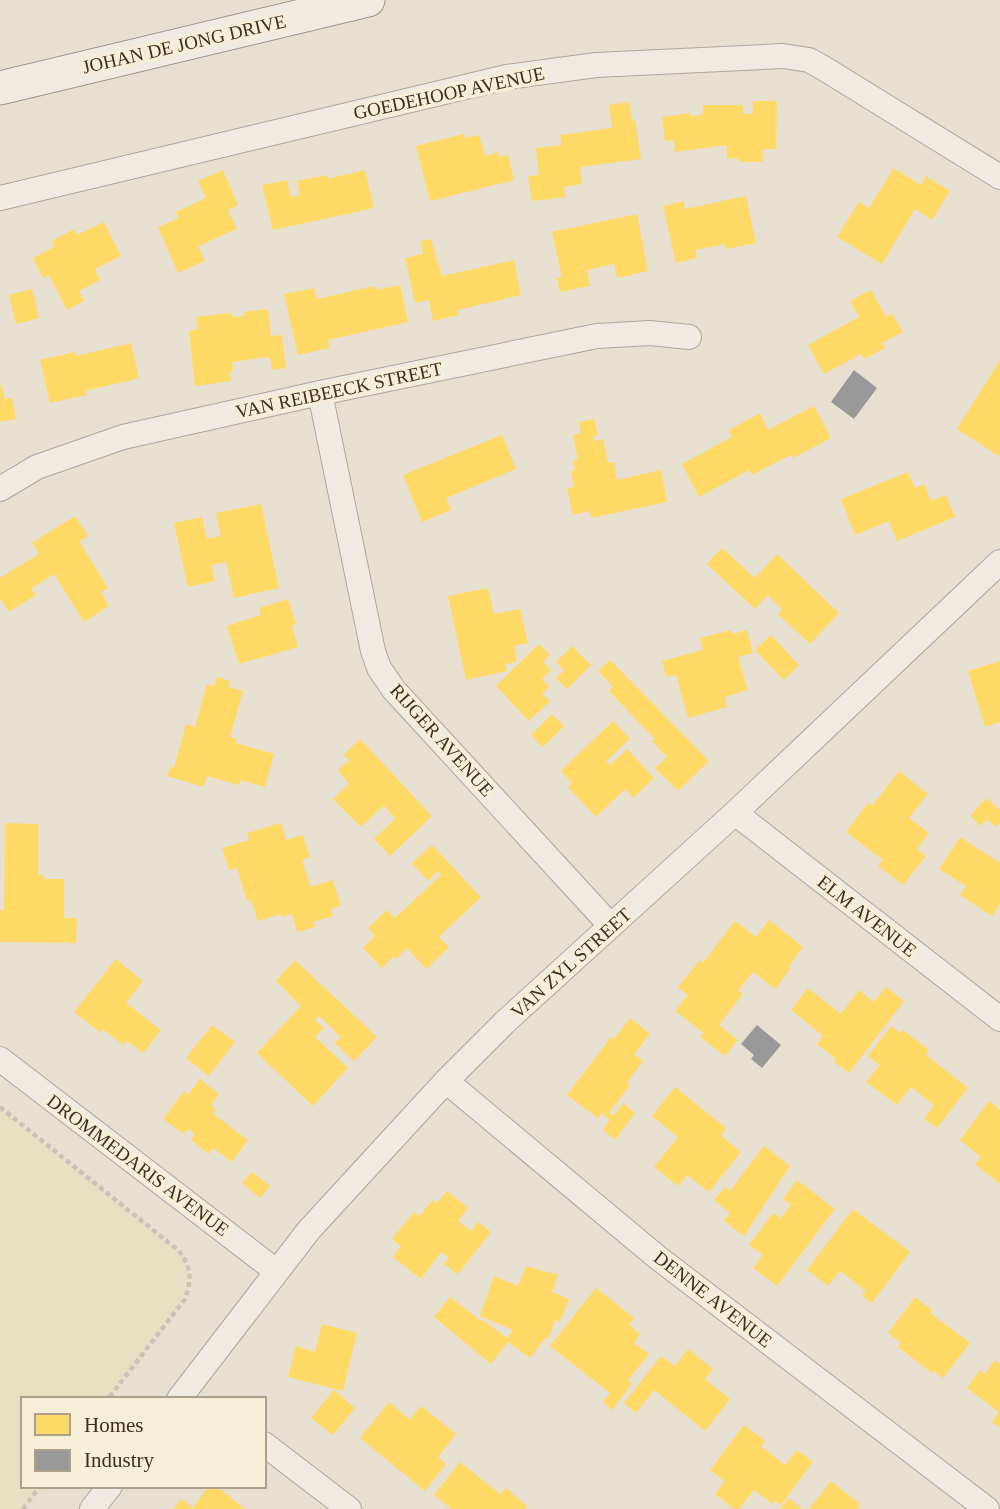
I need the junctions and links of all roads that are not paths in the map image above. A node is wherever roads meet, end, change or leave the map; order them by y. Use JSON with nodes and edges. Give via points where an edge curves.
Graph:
{"nodes":[{"id":1,"x":368,"y":0,"type":"edge"},
{"id":2,"x":0,"y":88,"type":"edge"},
{"id":3,"x":1000,"y":177,"type":"edge"},
{"id":4,"x":0,"y":198,"type":"edge"},
{"id":5,"x":689,"y":337,"type":"dead end"},
{"id":6,"x":320,"y":393,"type":"junction"},
{"id":7,"x":0,"y":489,"type":"edge"},
{"id":8,"x":1000,"y":562,"type":"edge"},
{"id":9,"x":735,"y":813,"type":"junction"},
{"id":10,"x":611,"y":926,"type":"junction"},
{"id":11,"x":1000,"y":1019,"type":"edge"},
{"id":12,"x":0,"y":1059,"type":"edge"},
{"id":13,"x":446,"y":1081,"type":"junction"},
{"id":14,"x":276,"y":1271,"type":"junction"},
{"id":15,"x":192,"y":1395,"type":"edge"},
{"id":16,"x":266,"y":1446,"type":"edge"},
{"id":17,"x":108,"y":1488,"type":"edge"},
{"id":18,"x":92,"y":1509,"type":"edge"},
{"id":19,"x":349,"y":1509,"type":"edge"},
{"id":20,"x":987,"y":1509,"type":"edge"}],
"edges":[{"from":1,"to":2,"type":"street","name":"JOHAN DE JONG DRIVE"},
{"from":3,"to":4,"type":"street","name":"GOEDEHOOP AVENUE","via":[[809,60],[783,56],[596,65],[507,77]]},
{"from":5,"to":6,"type":"street","name":"VAN REIBEECK STREET","via":[[650,332],[597,336]]},
{"from":6,"to":7,"type":"street","name":"VAN REIBEECK STREET","via":[[123,437],[37,467]]},
{"from":6,"to":10,"type":"street","name":"RIJGER AVENUE","via":[[379,667],[394,690]]},
{"from":8,"to":9,"type":"street","name":"VAN ZYL STREET"},
{"from":9,"to":10,"type":"street","name":"VAN ZYL STREET"},
{"from":9,"to":11,"type":"street","name":"ELM AVENUE"},
{"from":10,"to":13,"type":"street","name":"VAN ZYL STREET"},
{"from":12,"to":14,"type":"street","name":"DROMMEDARIS AVENUE"},
{"from":13,"to":14,"type":"street","name":"VAN ZYL STREET"},
{"from":13,"to":20,"type":"street","name":"DENNE AVENUE","via":[[657,1257]]},
{"from":14,"to":15,"type":"street","name":"VAN ZYL STREET"},
{"from":16,"to":19,"type":"street"},
{"from":17,"to":18,"type":"street"}]}
